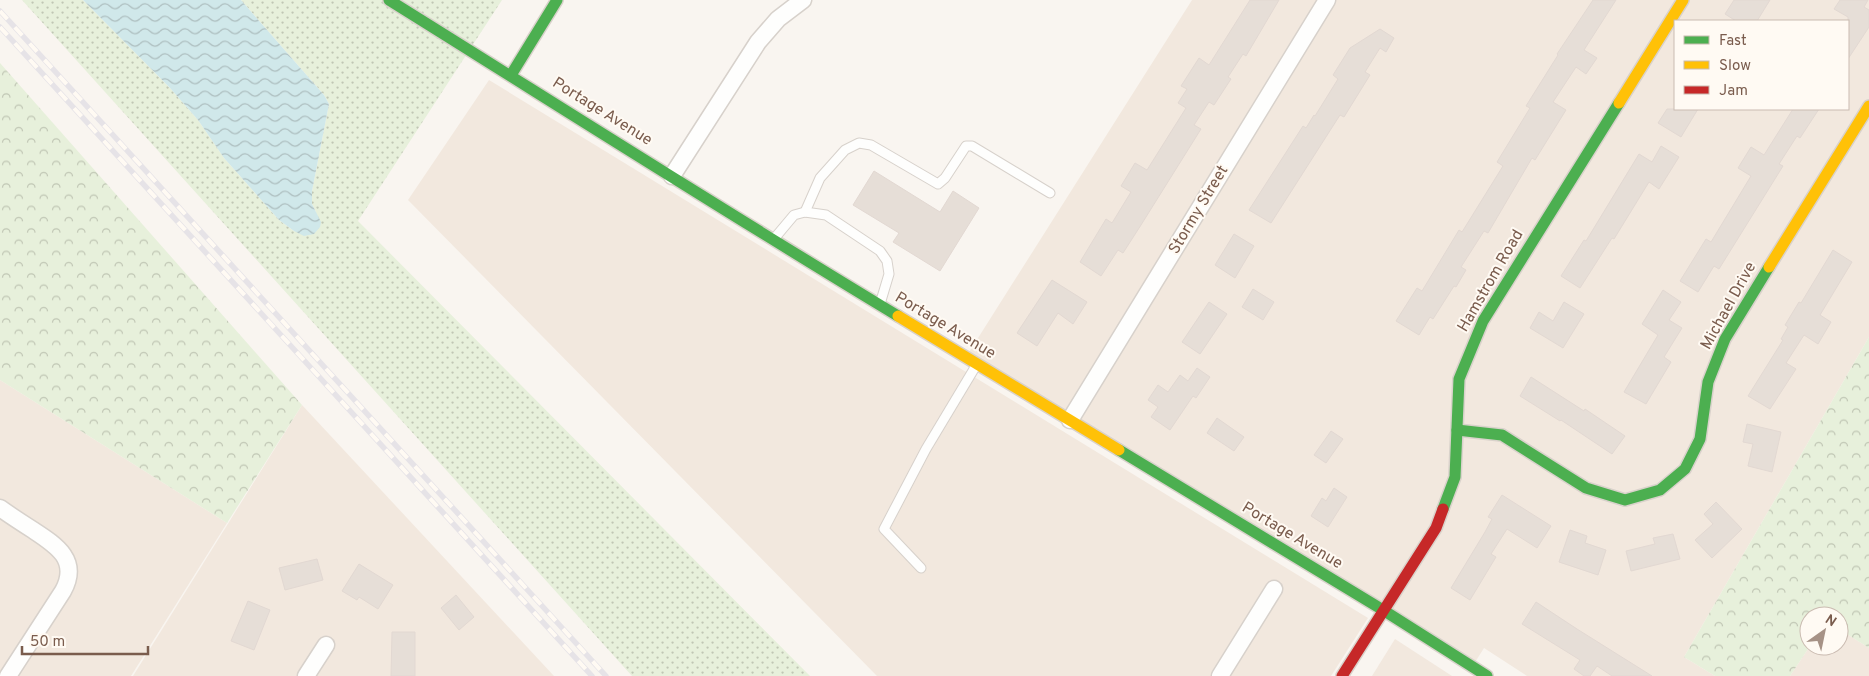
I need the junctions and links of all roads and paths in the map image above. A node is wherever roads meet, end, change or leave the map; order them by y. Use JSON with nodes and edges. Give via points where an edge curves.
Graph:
{"nodes":[{"id":1,"x":389,"y":0,"type":"edge"},
{"id":2,"x":557,"y":0,"type":"edge"},
{"id":3,"x":803,"y":0,"type":"edge"},
{"id":4,"x":1327,"y":0,"type":"edge"},
{"id":5,"x":1683,"y":0,"type":"edge"},
{"id":6,"x":511,"y":74,"type":"junction"},
{"id":7,"x":1869,"y":106,"type":"edge"},
{"id":8,"x":672,"y":176,"type":"junction"},
{"id":9,"x":1050,"y":193,"type":"dead end"},
{"id":10,"x":806,"y":212,"type":"junction"},
{"id":11,"x":773,"y":241,"type":"junction"},
{"id":12,"x":879,"y":305,"type":"junction"},
{"id":13,"x":977,"y":364,"type":"junction"},
{"id":14,"x":1070,"y":420,"type":"junction"},
{"id":15,"x":1456,"y":430,"type":"junction"},
{"id":16,"x":0,"y":508,"type":"edge"},
{"id":17,"x":921,"y":568,"type":"dead end"},
{"id":18,"x":1274,"y":589,"type":"dead end"},
{"id":19,"x":1383,"y":610,"type":"junction"},
{"id":20,"x":326,"y":645,"type":"dead end"},
{"id":21,"x":8,"y":676,"type":"edge"},
{"id":22,"x":306,"y":676,"type":"edge"},
{"id":23,"x":1220,"y":676,"type":"edge"},
{"id":24,"x":1342,"y":676,"type":"edge"},
{"id":25,"x":1487,"y":676,"type":"edge"}],
"edges":[{"from":1,"to":6,"type":"street","name":"Portage Avenue"},
{"from":2,"to":6,"type":"street"},
{"from":3,"to":8,"type":"street","via":[[778,19],[758,42]]},
{"from":4,"to":14,"type":"street","name":"Stormy Street"},
{"from":5,"to":15,"type":"street","name":"Hamstrom Road","via":[[1483,321],[1458,380]]},
{"from":6,"to":8,"type":"street","name":"Portage Avenue"},
{"from":7,"to":15,"type":"street","name":"Michael Drive","via":[[1725,339],[1708,382],[1700,439],[1685,469],[1660,490],[1625,500],[1586,488],[1502,435]]},
{"from":8,"to":11,"type":"street","name":"Portage Avenue"},
{"from":9,"to":10,"type":"lane","via":[[972,146],[966,146],[938,184],[871,145],[859,143],[845,150],[820,178]]},
{"from":10,"to":11,"type":"lane","via":[[794,215]]},
{"from":10,"to":12,"type":"lane","via":[[826,215],[880,251],[887,262],[889,274]]},
{"from":11,"to":12,"type":"street","name":"Portage Avenue"},
{"from":12,"to":13,"type":"street","name":"Portage Avenue"},
{"from":13,"to":14,"type":"street","name":"Portage Avenue"},
{"from":13,"to":17,"type":"lane","via":[[884,529]]},
{"from":14,"to":19,"type":"street","name":"Portage Avenue"},
{"from":15,"to":19,"type":"street","name":"Hamstrom Road","via":[[1455,477],[1436,528]]},
{"from":16,"to":21,"type":"street","via":[[56,545],[65,557],[68,570],[63,591]]},
{"from":18,"to":23,"type":"street"},
{"from":19,"to":24,"type":"street","name":"Hamstrom Road"},
{"from":19,"to":25,"type":"street","name":"Portage Avenue"},
{"from":20,"to":22,"type":"street"}]}
